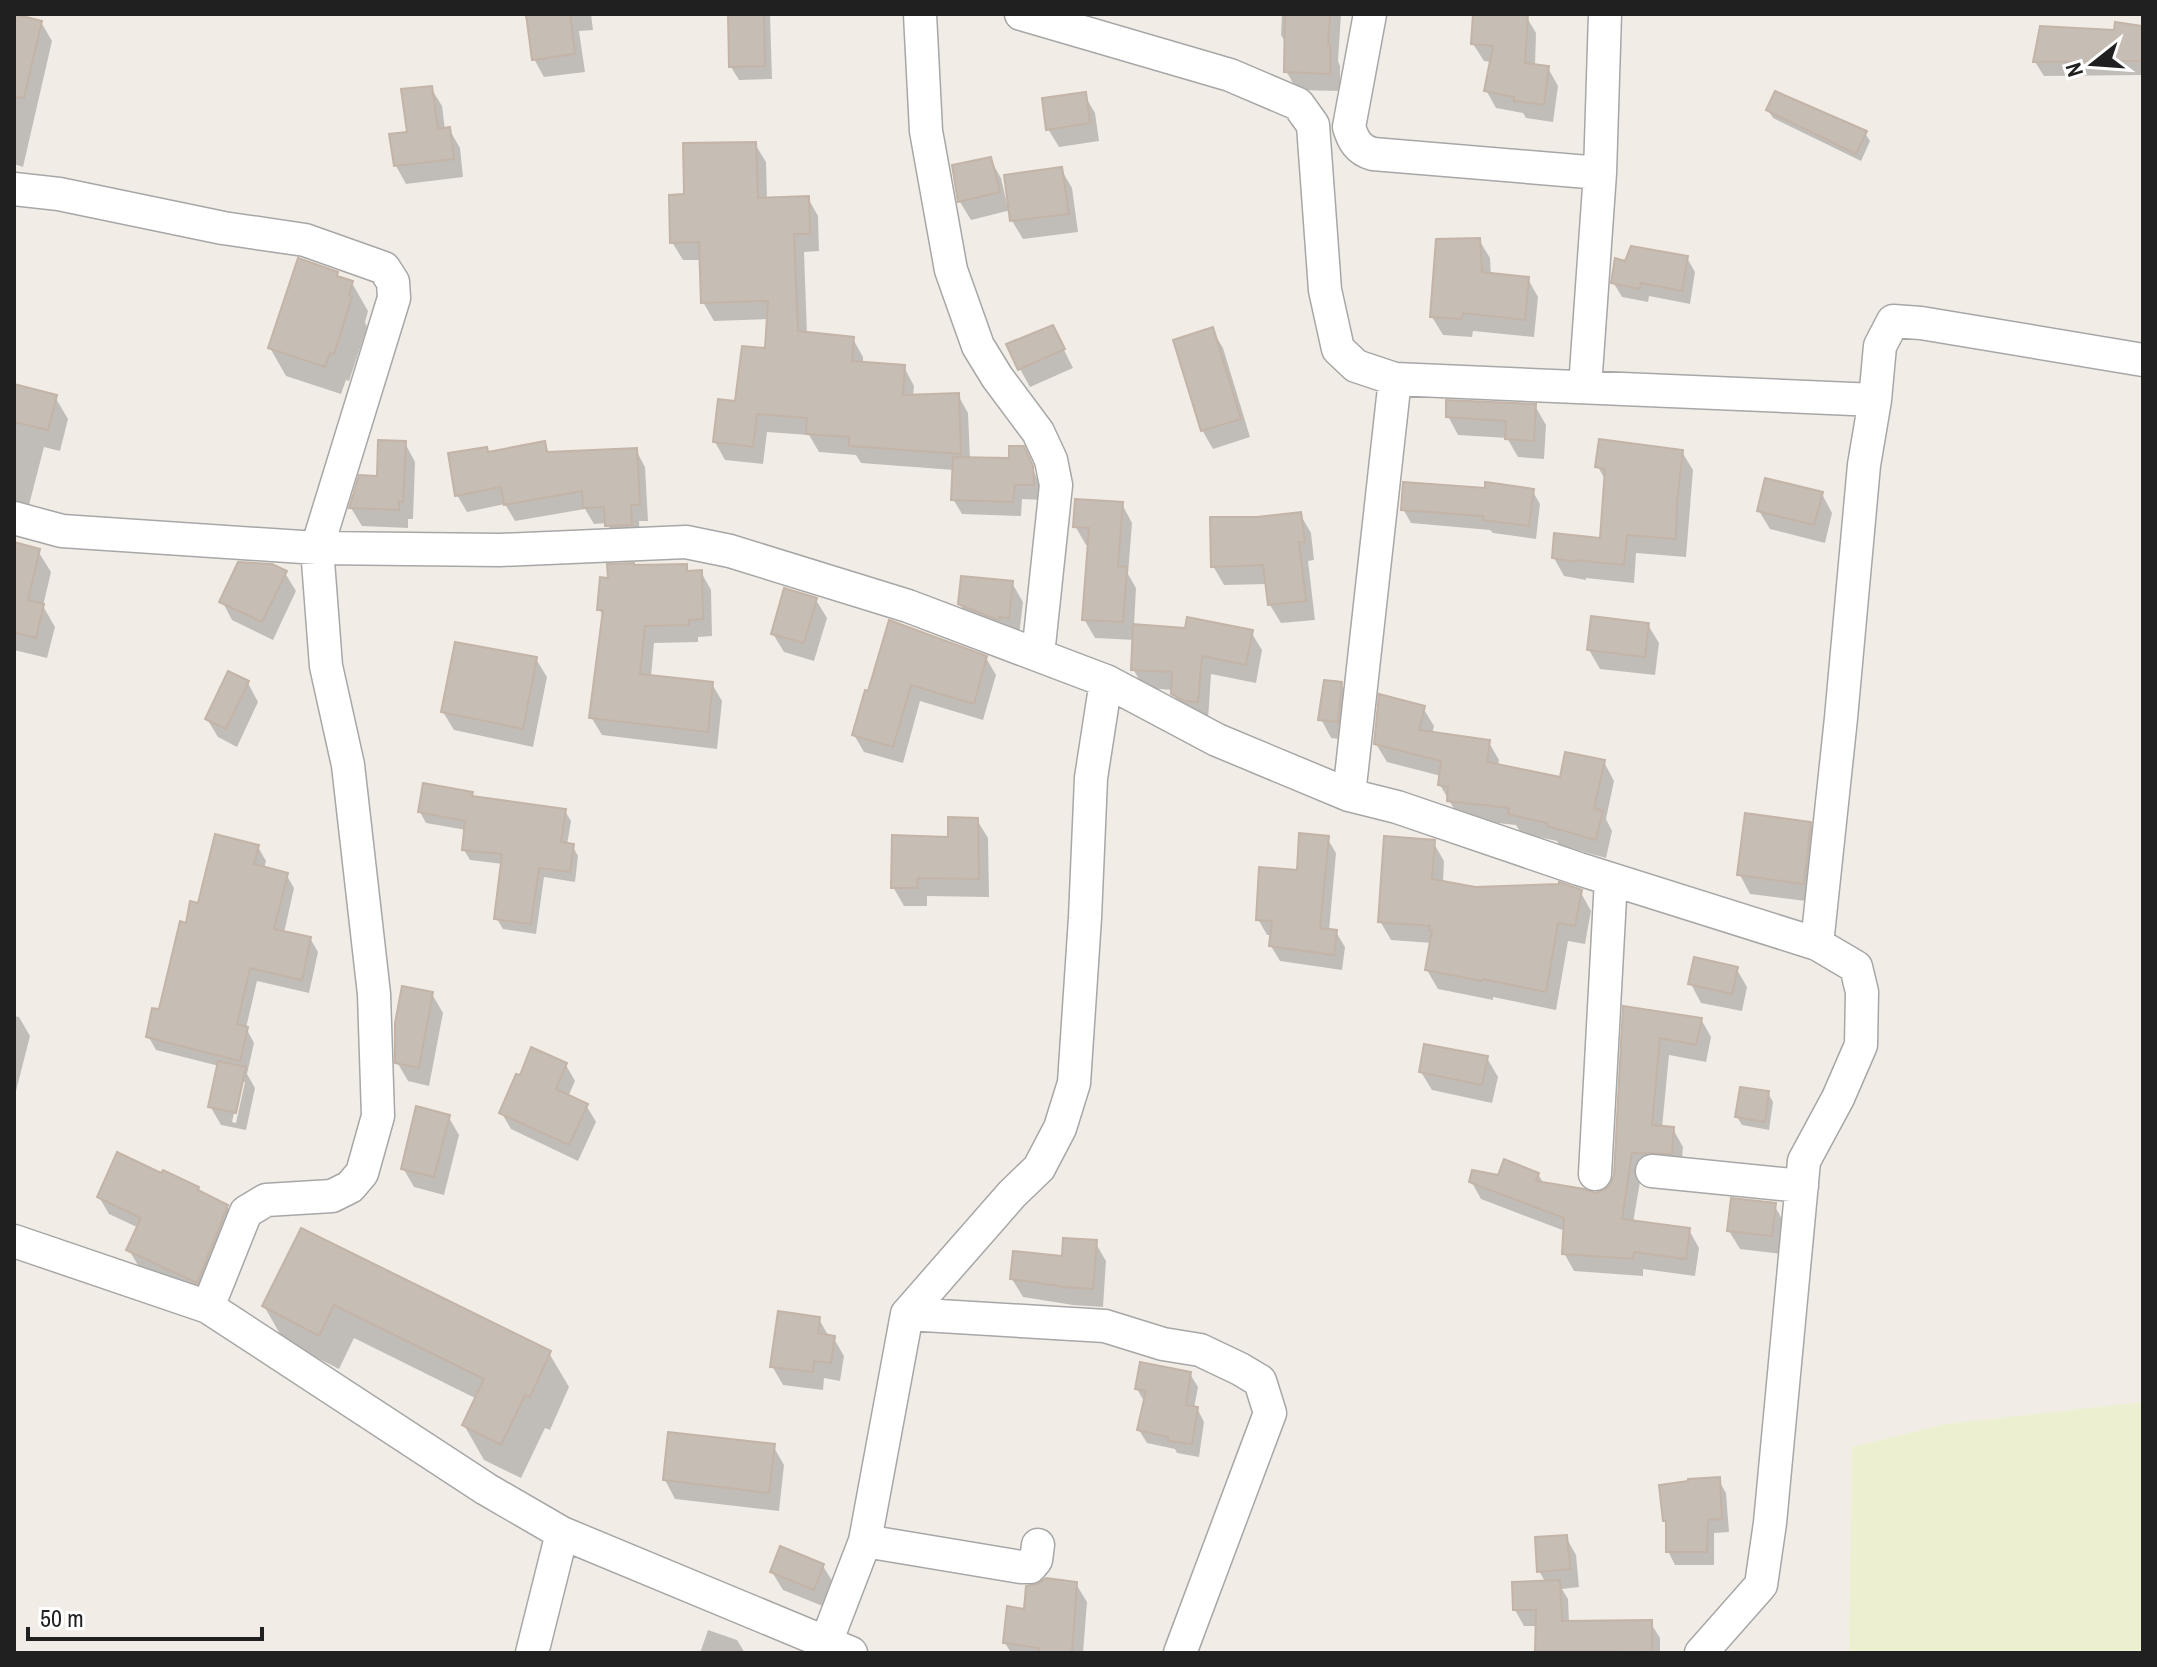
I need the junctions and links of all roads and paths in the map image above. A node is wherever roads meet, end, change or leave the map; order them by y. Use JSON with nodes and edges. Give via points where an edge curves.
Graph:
{"nodes":[{"id":1,"x":920,"y":14,"type":"edge"},
{"id":2,"x":1021,"y":14,"type":"edge"},
{"id":3,"x":1370,"y":14,"type":"edge"},
{"id":4,"x":1605,"y":14,"type":"edge"},
{"id":5,"x":1600,"y":173,"type":"junction"},
{"id":6,"x":14,"y":189,"type":"edge"},
{"id":7,"x":2143,"y":360,"type":"edge"},
{"id":8,"x":1395,"y":379,"type":"junction"},
{"id":9,"x":1585,"y":387,"type":"junction"},
{"id":10,"x":1875,"y":400,"type":"junction"},
{"id":11,"x":14,"y":518,"type":"edge"},
{"id":12,"x":317,"y":548,"type":"junction"},
{"id":13,"x":1038,"y":655,"type":"junction"},
{"id":14,"x":1106,"y":681,"type":"junction"},
{"id":15,"x":1349,"y":795,"type":"junction"},
{"id":16,"x":1611,"y":879,"type":"junction"},
{"id":17,"x":1817,"y":944,"type":"junction"},
{"id":18,"x":1652,"y":1171,"type":"dead end"},
{"id":19,"x":1595,"y":1174,"type":"dead end"},
{"id":20,"x":1802,"y":1186,"type":"junction"},
{"id":21,"x":14,"y":1241,"type":"edge"},
{"id":22,"x":208,"y":1307,"type":"junction"},
{"id":23,"x":907,"y":1314,"type":"junction"},
{"id":24,"x":562,"y":1533,"type":"junction"},
{"id":25,"x":865,"y":1541,"type":"junction"},
{"id":26,"x":1038,"y":1545,"type":"dead end"},
{"id":27,"x":833,"y":1649,"type":"edge"},
{"id":28,"x":532,"y":1653,"type":"edge"},
{"id":29,"x":1180,"y":1653,"type":"edge"},
{"id":30,"x":1701,"y":1653,"type":"edge"}],
"edges":[{"from":1,"to":13,"type":"street","via":[[926,131],[951,270],[978,346],[1038,432],[1056,485]]},
{"from":2,"to":8,"type":"street","via":[[1230,75],[1298,104],[1313,125],[1325,290],[1338,349],[1356,366]]},
{"from":3,"to":5,"type":"street","via":[[1349,127],[1364,152]]},
{"from":4,"to":5,"type":"street"},
{"from":5,"to":9,"type":"street"},
{"from":6,"to":12,"type":"street","via":[[305,240],[384,268],[393,282],[394,298]]},
{"from":7,"to":10,"type":"street","via":[[1893,321],[1880,346]]},
{"from":8,"to":9,"type":"street"},
{"from":8,"to":15,"type":"street"},
{"from":9,"to":10,"type":"street"},
{"from":10,"to":17,"type":"street","via":[[1864,465]]},
{"from":11,"to":12,"type":"street","via":[[62,531]]},
{"from":12,"to":13,"type":"street","via":[[500,550],[686,542],[908,606]]},
{"from":12,"to":22,"type":"street","via":[[326,666],[348,765],[374,994],[378,1116],[362,1173],[350,1187],[332,1196],[266,1200],[246,1212]]},
{"from":13,"to":14,"type":"street"},
{"from":14,"to":15,"type":"street","via":[[1217,740]]},
{"from":14,"to":23,"type":"street","via":[[1091,778],[1074,1083],[1060,1128],[1039,1168]]},
{"from":15,"to":16,"type":"street"},
{"from":16,"to":17,"type":"street"},
{"from":16,"to":19,"type":"street"},
{"from":17,"to":20,"type":"street","via":[[1856,967],[1862,992],[1861,1045],[1804,1161]]},
{"from":18,"to":20,"type":"street"},
{"from":20,"to":30,"type":"street","via":[[1761,1585]]},
{"from":21,"to":22,"type":"street"},
{"from":22,"to":24,"type":"street"},
{"from":23,"to":25,"type":"street"},
{"from":23,"to":29,"type":"street","via":[[1105,1326],[1200,1350],[1260,1381],[1270,1413]]},
{"from":24,"to":27,"type":"street"},
{"from":24,"to":28,"type":"street"},
{"from":25,"to":26,"type":"street","via":[[1021,1567],[1036,1560]]},
{"from":25,"to":27,"type":"street"}]}
